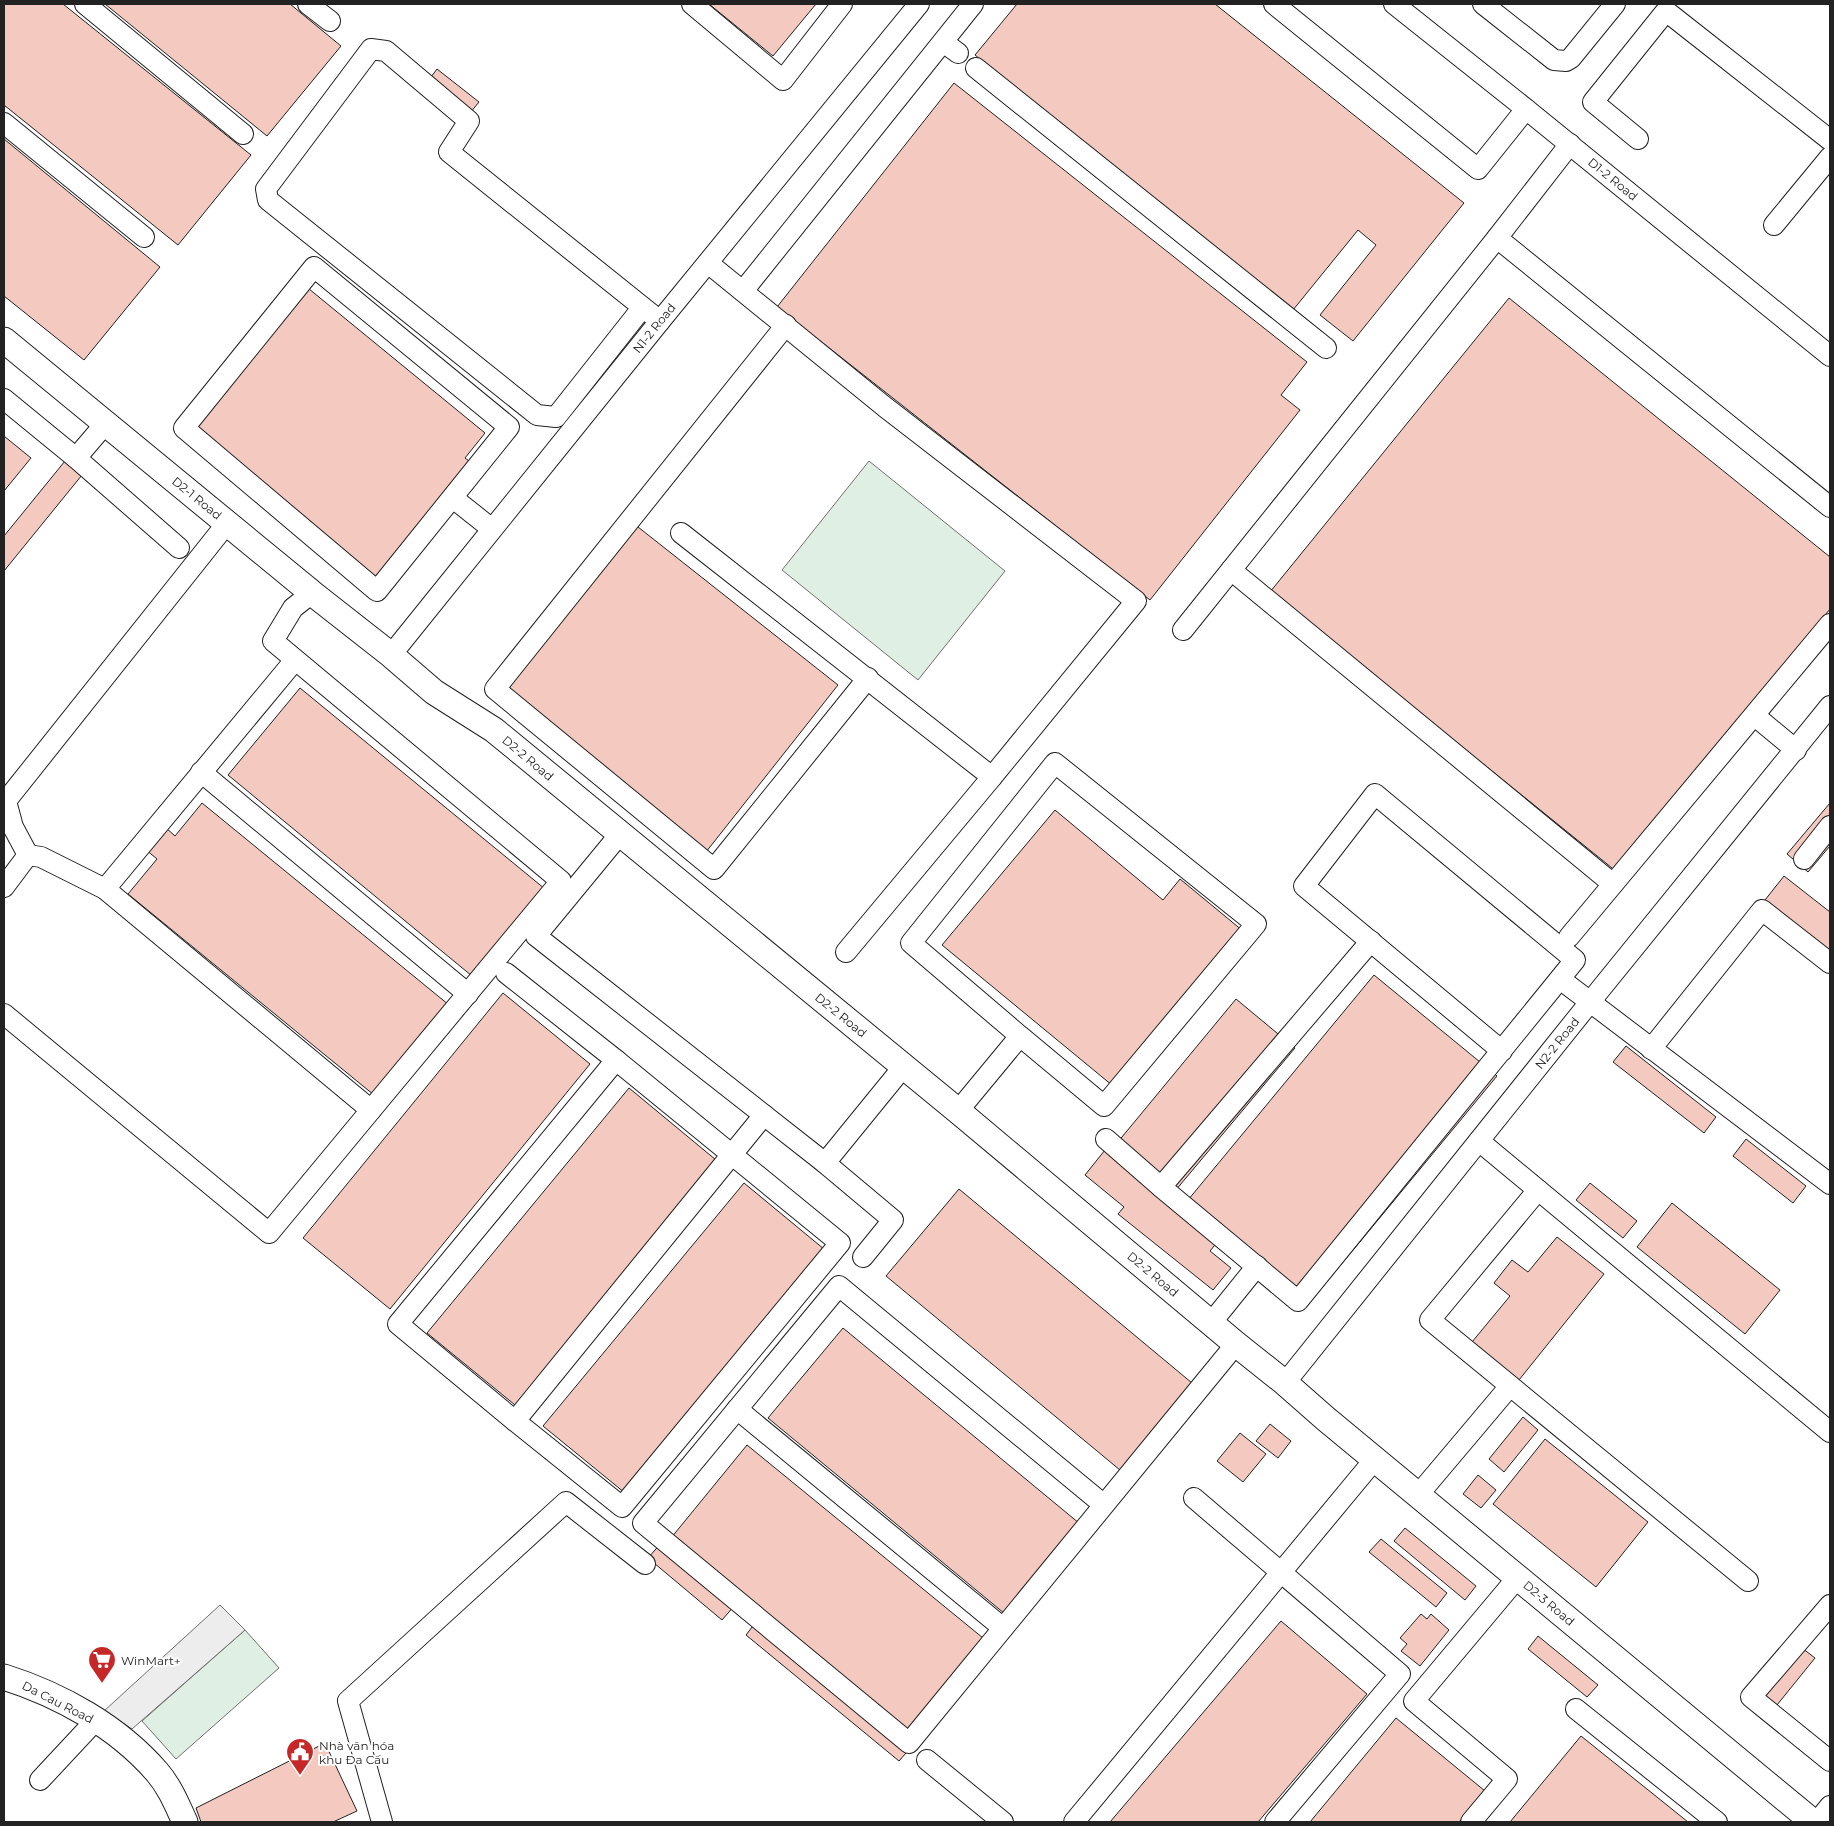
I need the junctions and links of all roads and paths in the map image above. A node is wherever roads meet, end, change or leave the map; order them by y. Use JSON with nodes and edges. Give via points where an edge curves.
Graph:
{"nodes":[{"id":1,"x":85,"y":4,"type":"edge"},
{"id":2,"x":308,"y":4,"type":"edge"},
{"id":3,"x":692,"y":4,"type":"edge"},
{"id":4,"x":842,"y":4,"type":"edge"},
{"id":5,"x":919,"y":4,"type":"edge"},
{"id":6,"x":974,"y":4,"type":"edge"},
{"id":7,"x":1274,"y":4,"type":"edge"},
{"id":8,"x":1394,"y":4,"type":"edge"},
{"id":9,"x":1483,"y":4,"type":"edge"},
{"id":10,"x":1615,"y":4,"type":"edge"},
{"id":11,"x":330,"y":21,"type":"dead end"},
{"id":12,"x":976,"y":68,"type":"dead end"},
{"id":13,"x":1526,"y":109,"type":"junction"},
{"id":14,"x":4,"y":123,"type":"edge"},
{"id":15,"x":243,"y":134,"type":"dead end"},
{"id":16,"x":1638,"y":139,"type":"dead end"},
{"id":17,"x":1830,"y":140,"type":"edge"},
{"id":18,"x":1570,"y":144,"type":"junction"},
{"id":19,"x":1830,"y":157,"type":"edge"},
{"id":20,"x":1774,"y":226,"type":"dead end"},
{"id":21,"x":144,"y":238,"type":"dead end"},
{"id":22,"x":1497,"y":238,"type":"junction"},
{"id":23,"x":708,"y":263,"type":"junction"},
{"id":24,"x":743,"y":291,"type":"junction"},
{"id":25,"x":642,"y":308,"type":"junction"},
{"id":26,"x":660,"y":321,"type":"junction"},
{"id":27,"x":786,"y":325,"type":"junction"},
{"id":28,"x":4,"y":340,"type":"edge"},
{"id":29,"x":1326,"y":348,"type":"dead end"},
{"id":30,"x":1830,"y":356,"type":"edge"},
{"id":31,"x":4,"y":399,"type":"edge"},
{"id":32,"x":105,"y":424,"type":"junction"},
{"id":33,"x":76,"y":458,"type":"junction"},
{"id":34,"x":453,"y":498,"type":"junction"},
{"id":35,"x":1830,"y":508,"type":"edge"},
{"id":36,"x":228,"y":522,"type":"junction"},
{"id":37,"x":492,"y":529,"type":"junction"},
{"id":38,"x":681,"y":533,"type":"dead end"},
{"id":39,"x":179,"y":548,"type":"dead end"},
{"id":40,"x":1231,"y":570,"type":"junction"},
{"id":41,"x":312,"y":593,"type":"junction"},
{"id":42,"x":1830,"y":624,"type":"edge"},
{"id":43,"x":1183,"y":630,"type":"dead end"},
{"id":44,"x":391,"y":655,"type":"junction"},
{"id":45,"x":295,"y":660,"type":"junction"},
{"id":46,"x":868,"y":678,"type":"junction"},
{"id":47,"x":1830,"y":706,"type":"edge"},
{"id":48,"x":1755,"y":716,"type":"junction"},
{"id":49,"x":1796,"y":750,"type":"junction"},
{"id":50,"x":201,"y":772,"type":"junction"},
{"id":51,"x":992,"y":777,"type":"junction"},
{"id":52,"x":1830,"y":826,"type":"edge"},
{"id":53,"x":620,"y":834,"type":"junction"},
{"id":54,"x":28,"y":855,"type":"junction"},
{"id":55,"x":1804,"y":859,"type":"dead end"},
{"id":56,"x":1613,"y":884,"type":"junction"},
{"id":57,"x":4,"y":887,"type":"edge"},
{"id":58,"x":105,"y":889,"type":"junction"},
{"id":59,"x":1569,"y":937,"type":"dead end"},
{"id":60,"x":1371,"y":941,"type":"junction"},
{"id":61,"x":846,"y":952,"type":"dead end"},
{"id":62,"x":1830,"y":963,"type":"edge"},
{"id":63,"x":506,"y":974,"type":"dead end"},
{"id":64,"x":1560,"y":979,"type":"junction"},
{"id":65,"x":468,"y":994,"type":"junction"},
{"id":66,"x":1590,"y":1002,"type":"junction"},
{"id":67,"x":4,"y":1014,"type":"edge"},
{"id":68,"x":1020,"y":1036,"type":"junction"},
{"id":69,"x":1651,"y":1049,"type":"junction"},
{"id":70,"x":1502,"y":1051,"type":"junction"},
{"id":71,"x":616,"y":1060,"type":"junction"},
{"id":72,"x":904,"y":1066,"type":"junction"},
{"id":73,"x":371,"y":1110,"type":"junction"},
{"id":74,"x":958,"y":1111,"type":"junction"},
{"id":75,"x":764,"y":1115,"type":"junction"},
{"id":76,"x":1106,"y":1139,"type":"dead end"},
{"id":77,"x":1478,"y":1141,"type":"junction"},
{"id":78,"x":732,"y":1154,"type":"junction"},
{"id":79,"x":825,"y":1163,"type":"junction"},
{"id":80,"x":1830,"y":1184,"type":"edge"},
{"id":81,"x":1161,"y":1187,"type":"junction"},
{"id":82,"x":1538,"y":1190,"type":"junction"},
{"id":83,"x":862,"y":1257,"type":"dead end"},
{"id":84,"x":1256,"y":1266,"type":"junction"},
{"id":85,"x":1212,"y":1323,"type":"junction"},
{"id":86,"x":1236,"y":1344,"type":"junction"},
{"id":87,"x":1286,"y":1383,"type":"junction"},
{"id":88,"x":1510,"y":1386,"type":"junction"},
{"id":89,"x":737,"y":1409,"type":"junction"},
{"id":90,"x":515,"y":1421,"type":"junction"},
{"id":91,"x":1830,"y":1432,"type":"edge"},
{"id":92,"x":1375,"y":1459,"type":"junction"},
{"id":93,"x":1418,"y":1495,"type":"junction"},
{"id":94,"x":1194,"y":1498,"type":"dead end"},
{"id":95,"x":1104,"y":1505,"type":"junction"},
{"id":96,"x":645,"y":1564,"type":"dead end"},
{"id":97,"x":1281,"y":1572,"type":"junction"},
{"id":98,"x":1518,"y":1577,"type":"junction"},
{"id":99,"x":1748,"y":1581,"type":"dead end"},
{"id":100,"x":1830,"y":1605,"type":"edge"},
{"id":101,"x":1003,"y":1628,"type":"junction"},
{"id":102,"x":4,"y":1677,"type":"edge"},
{"id":103,"x":1576,"y":1709,"type":"dead end"},
{"id":104,"x":96,"y":1720,"type":"junction"},
{"id":105,"x":927,"y":1760,"type":"dead end"},
{"id":106,"x":1830,"y":1762,"type":"edge"},
{"id":107,"x":40,"y":1780,"type":"dead end"},
{"id":108,"x":1830,"y":1806,"type":"edge"},
{"id":109,"x":1807,"y":1820,"type":"edge"},
{"id":110,"x":185,"y":1822,"type":"edge"},
{"id":111,"x":382,"y":1822,"type":"edge"},
{"id":112,"x":1002,"y":1822,"type":"edge"},
{"id":113,"x":1074,"y":1822,"type":"edge"},
{"id":114,"x":1275,"y":1822,"type":"edge"},
{"id":115,"x":1471,"y":1822,"type":"edge"},
{"id":116,"x":1716,"y":1822,"type":"edge"}],
"edges":[{"from":1,"to":15,"type":"street"},
{"from":2,"to":11,"type":"street"},
{"from":3,"to":4,"type":"street","via":[[783,80]]},
{"from":5,"to":23,"type":"street","name":"N1-2 Road"},
{"from":6,"to":24,"type":"street","via":[[951,48]]},
{"from":7,"to":13,"type":"street","via":[[1478,169]]},
{"from":8,"to":13,"type":"street","name":"D1-2 Road"},
{"from":9,"to":10,"type":"street","via":[[1554,60],[1560,61],[1571,58]]},
{"from":12,"to":29,"type":"street"},
{"from":13,"to":18,"type":"street","name":"D1-2 Road"},
{"from":14,"to":21,"type":"street"},
{"from":16,"to":17,"type":"street","via":[[1593,102],[1666,11]]},
{"from":18,"to":22,"type":"street"},
{"from":18,"to":30,"type":"street","name":"D1-2 Road"},
{"from":19,"to":20,"type":"street"},
{"from":22,"to":35,"type":"street"},
{"from":22,"to":40,"type":"street"},
{"from":23,"to":24,"type":"street"},
{"from":23,"to":26,"type":"street","name":"N1-2 Road"},
{"from":24,"to":27,"type":"street"},
{"from":25,"to":25,"type":"street","via":[[556,417],[537,415],[268,200],[266,189],[371,49],[386,51],[469,121],[449,152]]},
{"from":25,"to":26,"type":"street"},
{"from":26,"to":37,"type":"street","name":"N1-2 Road"},
{"from":27,"to":46,"type":"street","via":[[495,688],[714,869]]},
{"from":27,"to":51,"type":"street","via":[[885,407],[1136,601]]},
{"from":28,"to":32,"type":"main road","name":"D2-1 Road"},
{"from":31,"to":33,"type":"street"},
{"from":32,"to":33,"type":"street"},
{"from":32,"to":36,"type":"main road","name":"D2-1 Road"},
{"from":33,"to":39,"type":"street"},
{"from":34,"to":34,"type":"street","via":[[510,427],[314,268],[184,428],[377,591]]},
{"from":34,"to":37,"type":"street"},
{"from":36,"to":41,"type":"main road","name":"D2-1 Road"},
{"from":36,"to":54,"type":"street","via":[[6,801],[13,828]]},
{"from":37,"to":44,"type":"street","name":"N1-2 Road"},
{"from":38,"to":46,"type":"street"},
{"from":40,"to":43,"type":"street"},
{"from":40,"to":56,"type":"street"},
{"from":41,"to":44,"type":"main road","name":"D2-1 Road"},
{"from":41,"to":45,"type":"street","via":[[293,608],[272,641]]},
{"from":42,"to":48,"type":"street"},
{"from":44,"to":53,"type":"main road","name":"D2-2 Road","via":[[434,692],[494,730]]},
{"from":45,"to":50,"type":"street"},
{"from":45,"to":65,"type":"street","via":[[561,882]]},
{"from":46,"to":51,"type":"street"},
{"from":47,"to":49,"type":"street","name":"N2-2 Road"},
{"from":48,"to":49,"type":"street"},
{"from":48,"to":56,"type":"street"},
{"from":49,"to":66,"type":"street","name":"N2-2 Road"},
{"from":50,"to":58,"type":"street"},
{"from":50,"to":65,"type":"street"},
{"from":51,"to":61,"type":"street"},
{"from":52,"to":55,"type":"street"},
{"from":53,"to":72,"type":"main road","name":"D2-2 Road"},
{"from":53,"to":75,"type":"street","via":[[536,936]]},
{"from":54,"to":57,"type":"street"},
{"from":54,"to":58,"type":"street","via":[[41,857]]},
{"from":56,"to":59,"type":"street"},
{"from":58,"to":73,"type":"street"},
{"from":60,"to":64,"type":"street","via":[[1304,886],[1375,794],[1575,960]]},
{"from":60,"to":70,"type":"street"},
{"from":60,"to":81,"type":"street"},
{"from":62,"to":69,"type":"street","via":[[1762,910]]},
{"from":63,"to":71,"type":"street"},
{"from":64,"to":66,"type":"street"},
{"from":64,"to":70,"type":"street"},
{"from":65,"to":73,"type":"street"},
{"from":66,"to":69,"type":"street"},
{"from":66,"to":77,"type":"street","name":"N2-2 Road"},
{"from":67,"to":73,"type":"street","via":[[269,1234]]},
{"from":68,"to":68,"type":"street","via":[[1104,1106],[1256,924],[1055,763],[911,943]]},
{"from":68,"to":74,"type":"street"},
{"from":69,"to":80,"type":"street"},
{"from":70,"to":84,"type":"street","via":[[1298,1301]]},
{"from":71,"to":78,"type":"street"},
{"from":71,"to":90,"type":"street","via":[[398,1324]]},
{"from":72,"to":74,"type":"main road","name":"D2-2 Road"},
{"from":72,"to":79,"type":"street"},
{"from":74,"to":85,"type":"main road","name":"D2-2 Road"},
{"from":75,"to":78,"type":"street"},
{"from":75,"to":79,"type":"street"},
{"from":76,"to":81,"type":"street"},
{"from":77,"to":82,"type":"street"},
{"from":77,"to":87,"type":"street","name":"N2-2 Road"},
{"from":78,"to":90,"type":"street"},
{"from":78,"to":90,"type":"street","via":[[840,1243],[622,1507]]},
{"from":79,"to":83,"type":"street","via":[[892,1220]]},
{"from":81,"to":84,"type":"street"},
{"from":82,"to":88,"type":"street","via":[[1430,1320]]},
{"from":82,"to":91,"type":"street"},
{"from":84,"to":85,"type":"street"},
{"from":85,"to":86,"type":"main road","name":"D2-2 Road"},
{"from":86,"to":87,"type":"main road","name":"D2-2 Road"},
{"from":86,"to":95,"type":"street"},
{"from":87,"to":92,"type":"main road","name":"D2-3 Road"},
{"from":88,"to":93,"type":"street"},
{"from":88,"to":99,"type":"street"},
{"from":89,"to":95,"type":"street","via":[[839,1286]]},
{"from":89,"to":101,"type":"street"},
{"from":89,"to":101,"type":"street","via":[[643,1523],[909,1743]]},
{"from":92,"to":93,"type":"main road","name":"D2-3 Road"},
{"from":92,"to":97,"type":"street"},
{"from":93,"to":98,"type":"main road","name":"D2-3 Road"},
{"from":94,"to":97,"type":"street"},
{"from":95,"to":101,"type":"street"},
{"from":96,"to":111,"type":"street","via":[[566,1502],[348,1701]]},
{"from":97,"to":113,"type":"street"},
{"from":97,"to":114,"type":"street","via":[[1400,1674]]},
{"from":98,"to":109,"type":"main road","name":"D2-3 Road"},
{"from":98,"to":115,"type":"street","via":[[1414,1701],[1506,1779]]},
{"from":100,"to":106,"type":"street","via":[[1751,1697]]},
{"from":102,"to":104,"type":"main road","name":"Da Cau Road","via":[[25,1684]]},
{"from":103,"to":116,"type":"street"},
{"from":104,"to":107,"type":"street"},
{"from":104,"to":110,"type":"main road","name":"Da Cau Road","via":[[119,1736],[158,1773]]},
{"from":105,"to":112,"type":"street"},
{"from":108,"to":109,"type":"street"}]}
